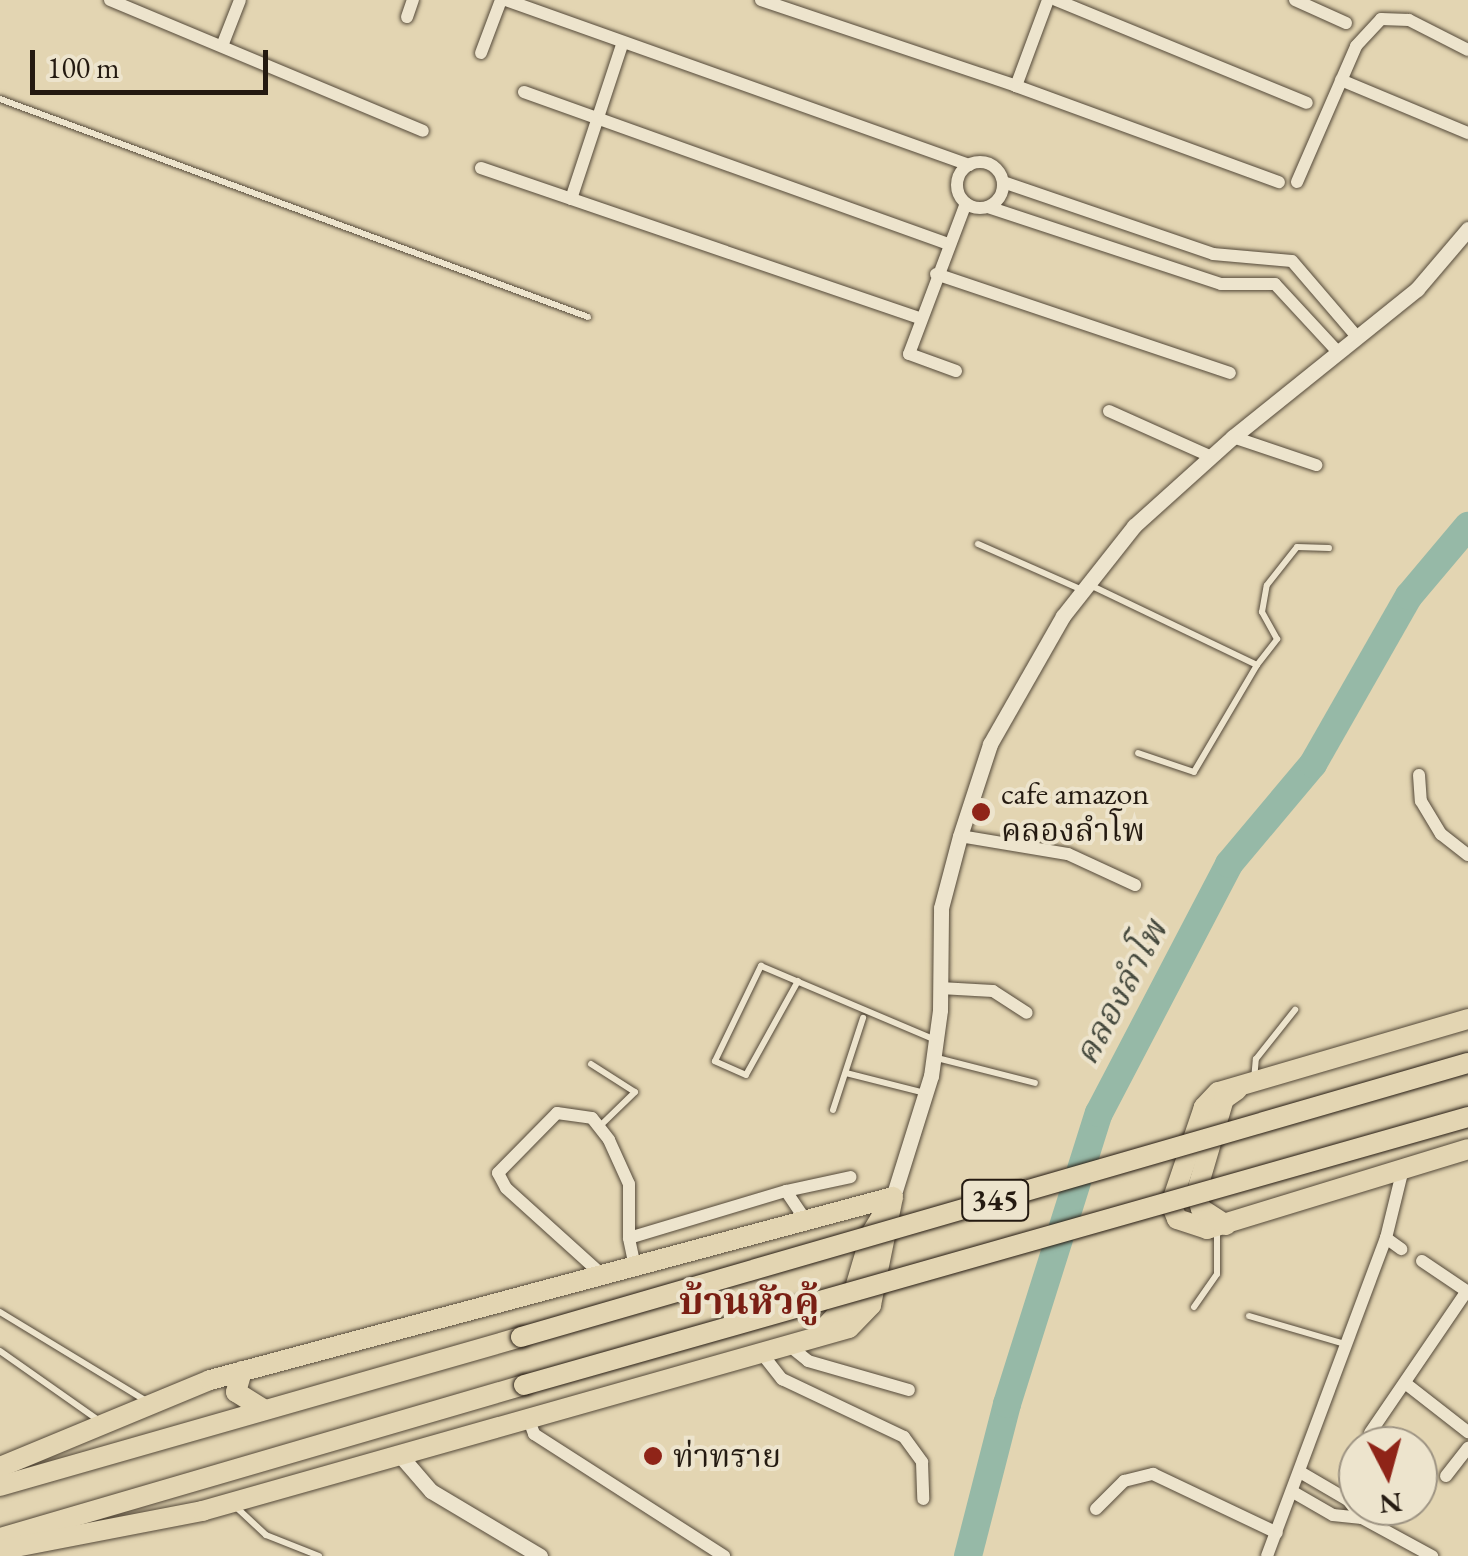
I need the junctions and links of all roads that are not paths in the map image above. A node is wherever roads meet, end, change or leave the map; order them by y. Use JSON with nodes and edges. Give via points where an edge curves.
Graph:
{"nodes":[{"id":1,"x":110,"y":0,"type":"edge"},
{"id":2,"x":240,"y":0,"type":"edge"},
{"id":3,"x":413,"y":0,"type":"edge"},
{"id":4,"x":504,"y":0,"type":"edge"},
{"id":5,"x":762,"y":0,"type":"edge"},
{"id":6,"x":1048,"y":0,"type":"edge"},
{"id":7,"x":1056,"y":0,"type":"edge"},
{"id":8,"x":1295,"y":0,"type":"edge"},
{"id":9,"x":407,"y":17,"type":"dead end"},
{"id":10,"x":1346,"y":22,"type":"dead end"},
{"id":11,"x":623,"y":42,"type":"junction"},
{"id":12,"x":222,"y":46,"type":"junction"},
{"id":13,"x":1468,"y":50,"type":"edge"},
{"id":14,"x":481,"y":52,"type":"dead end"},
{"id":15,"x":1342,"y":80,"type":"junction"},
{"id":16,"x":1016,"y":86,"type":"junction"},
{"id":17,"x":524,"y":92,"type":"dead end"},
{"id":18,"x":0,"y":99,"type":"edge"},
{"id":19,"x":1308,"y":103,"type":"dead end"},
{"id":20,"x":598,"y":119,"type":"junction"},
{"id":21,"x":423,"y":131,"type":"dead end"},
{"id":22,"x":1468,"y":133,"type":"edge"},
{"id":23,"x":969,"y":164,"type":"junction"},
{"id":24,"x":481,"y":168,"type":"dead end"},
{"id":25,"x":1003,"y":182,"type":"junction"},
{"id":26,"x":1279,"y":182,"type":"dead end"},
{"id":27,"x":1296,"y":182,"type":"dead end"},
{"id":28,"x":571,"y":199,"type":"junction"},
{"id":29,"x":966,"y":203,"type":"junction"},
{"id":30,"x":988,"y":207,"type":"junction"},
{"id":31,"x":1468,"y":229,"type":"edge"},
{"id":32,"x":948,"y":244,"type":"junction"},
{"id":33,"x":936,"y":274,"type":"junction"},
{"id":34,"x":588,"y":317,"type":"dead end"},
{"id":35,"x":918,"y":318,"type":"junction"},
{"id":36,"x":1358,"y":338,"type":"junction"},
{"id":37,"x":1339,"y":353,"type":"junction"},
{"id":38,"x":956,"y":371,"type":"dead end"},
{"id":39,"x":1230,"y":373,"type":"dead end"},
{"id":40,"x":1109,"y":411,"type":"dead end"},
{"id":41,"x":1233,"y":437,"type":"junction"},
{"id":42,"x":1212,"y":457,"type":"junction"},
{"id":43,"x":1316,"y":466,"type":"dead end"},
{"id":44,"x":978,"y":544,"type":"dead end"},
{"id":45,"x":1329,"y":548,"type":"dead end"},
{"id":46,"x":1082,"y":586,"type":"junction"},
{"id":47,"x":1258,"y":665,"type":"junction"},
{"id":48,"x":1138,"y":752,"type":"dead end"},
{"id":49,"x":1418,"y":776,"type":"dead end"},
{"id":50,"x":960,"y":836,"type":"junction"},
{"id":51,"x":1468,"y":855,"type":"edge"},
{"id":52,"x":1135,"y":886,"type":"dead end"},
{"id":53,"x":798,"y":982,"type":"junction"},
{"id":54,"x":940,"y":988,"type":"junction"},
{"id":55,"x":1295,"y":1010,"type":"dead end"},
{"id":56,"x":1027,"y":1013,"type":"dead end"},
{"id":57,"x":863,"y":1018,"type":"dead end"},
{"id":58,"x":1468,"y":1019,"type":"edge"},
{"id":59,"x":935,"y":1049,"type":"junction"},
{"id":60,"x":591,"y":1064,"type":"dead end"},
{"id":61,"x":1468,"y":1064,"type":"edge"},
{"id":62,"x":846,"y":1073,"type":"junction"},
{"id":63,"x":1035,"y":1082,"type":"dead end"},
{"id":64,"x":1250,"y":1082,"type":"junction"},
{"id":65,"x":926,"y":1093,"type":"junction"},
{"id":66,"x":833,"y":1110,"type":"dead end"},
{"id":67,"x":1468,"y":1118,"type":"edge"},
{"id":68,"x":599,"y":1127,"type":"junction"},
{"id":69,"x":1468,"y":1148,"type":"edge"},
{"id":70,"x":1403,"y":1169,"type":"junction"},
{"id":71,"x":851,"y":1177,"type":"dead end"},
{"id":72,"x":786,"y":1191,"type":"junction"},
{"id":73,"x":893,"y":1197,"type":"junction"},
{"id":74,"x":804,"y":1218,"type":"junction"},
{"id":75,"x":1221,"y":1226,"type":"junction"},
{"id":76,"x":630,"y":1238,"type":"junction"},
{"id":77,"x":1386,"y":1238,"type":"junction"},
{"id":78,"x":1402,"y":1248,"type":"dead end"},
{"id":79,"x":1422,"y":1261,"type":"dead end"},
{"id":80,"x":634,"y":1262,"type":"junction"},
{"id":81,"x":598,"y":1272,"type":"junction"},
{"id":82,"x":1468,"y":1292,"type":"edge"},
{"id":83,"x":1194,"y":1307,"type":"dead end"},
{"id":84,"x":0,"y":1312,"type":"edge"},
{"id":85,"x":1248,"y":1316,"type":"dead end"},
{"id":86,"x":801,"y":1344,"type":"junction"},
{"id":87,"x":1344,"y":1344,"type":"junction"},
{"id":88,"x":0,"y":1351,"type":"edge"},
{"id":89,"x":763,"y":1355,"type":"junction"},
{"id":90,"x":242,"y":1371,"type":"junction"},
{"id":91,"x":1405,"y":1383,"type":"junction"},
{"id":92,"x":909,"y":1390,"type":"dead end"},
{"id":93,"x":150,"y":1404,"type":"junction"},
{"id":94,"x":262,"y":1409,"type":"junction"},
{"id":95,"x":528,"y":1420,"type":"junction"},
{"id":96,"x":102,"y":1423,"type":"junction"},
{"id":97,"x":1375,"y":1426,"type":"edge"},
{"id":98,"x":1468,"y":1432,"type":"edge"},
{"id":99,"x":1468,"y":1448,"type":"edge"},
{"id":100,"x":399,"y":1454,"type":"junction"},
{"id":101,"x":0,"y":1467,"type":"edge"},
{"id":102,"x":236,"y":1469,"type":"junction"},
{"id":103,"x":1300,"y":1472,"type":"junction"},
{"id":104,"x":1446,"y":1476,"type":"dead end"},
{"id":105,"x":0,"y":1486,"type":"edge"},
{"id":106,"x":1294,"y":1492,"type":"junction"},
{"id":107,"x":1338,"y":1494,"type":"edge"},
{"id":108,"x":923,"y":1499,"type":"dead end"},
{"id":109,"x":239,"y":1500,"type":"junction"},
{"id":110,"x":1096,"y":1509,"type":"dead end"},
{"id":111,"x":1338,"y":1515,"type":"edge"},
{"id":112,"x":1377,"y":1526,"type":"edge"},
{"id":113,"x":1277,"y":1533,"type":"junction"},
{"id":114,"x":0,"y":1538,"type":"edge"},
{"id":115,"x":0,"y":1550,"type":"edge"},
{"id":116,"x":319,"y":1556,"type":"edge"},
{"id":117,"x":540,"y":1556,"type":"edge"},
{"id":118,"x":724,"y":1556,"type":"edge"},
{"id":119,"x":1267,"y":1556,"type":"edge"},
{"id":120,"x":1432,"y":1556,"type":"edge"}],
"edges":[{"from":1,"to":12,"type":"street"},
{"from":2,"to":12,"type":"street"},
{"from":3,"to":9,"type":"street"},
{"from":4,"to":11,"type":"street"},
{"from":4,"to":14,"type":"street"},
{"from":5,"to":16,"type":"street"},
{"from":6,"to":16,"type":"street"},
{"from":7,"to":19,"type":"street"},
{"from":8,"to":10,"type":"street"},
{"from":11,"to":20,"type":"street"},
{"from":11,"to":23,"type":"street"},
{"from":12,"to":21,"type":"street"},
{"from":13,"to":15,"type":"street","via":[[1409,20],[1380,19],[1356,46]]},
{"from":15,"to":22,"type":"street"},
{"from":15,"to":27,"type":"street"},
{"from":16,"to":26,"type":"street"},
{"from":17,"to":20,"type":"street"},
{"from":18,"to":34,"type":"lane"},
{"from":20,"to":28,"type":"street"},
{"from":20,"to":32,"type":"street"},
{"from":23,"to":25,"type":"street","via":[[991,164]]},
{"from":23,"to":29,"type":"street","via":[[957,182]]},
{"from":24,"to":28,"type":"street"},
{"from":25,"to":30,"type":"street","via":[[1000,197]]},
{"from":25,"to":36,"type":"street","via":[[1214,254],[1292,261]]},
{"from":28,"to":35,"type":"street"},
{"from":29,"to":30,"type":"street"},
{"from":29,"to":32,"type":"street"},
{"from":30,"to":37,"type":"street","via":[[1221,284],[1275,284]]},
{"from":31,"to":36,"type":"street","via":[[1417,289]]},
{"from":32,"to":33,"type":"street"},
{"from":33,"to":35,"type":"street"},
{"from":33,"to":39,"type":"street"},
{"from":35,"to":38,"type":"street","via":[[909,354]]},
{"from":36,"to":37,"type":"street"},
{"from":37,"to":41,"type":"street"},
{"from":40,"to":42,"type":"street"},
{"from":41,"to":42,"type":"street"},
{"from":41,"to":43,"type":"street"},
{"from":42,"to":46,"type":"street","via":[[1134,526]]},
{"from":44,"to":46,"type":"lane"},
{"from":45,"to":47,"type":"lane","via":[[1297,546],[1267,585],[1262,612],[1277,639]]},
{"from":46,"to":47,"type":"lane"},
{"from":46,"to":50,"type":"street","via":[[990,744]]},
{"from":47,"to":48,"type":"lane","via":[[1194,772]]},
{"from":49,"to":51,"type":"street","via":[[1421,801],[1441,834]]},
{"from":50,"to":52,"type":"street","via":[[1068,854]]},
{"from":50,"to":54,"type":"street","via":[[941,908]]},
{"from":53,"to":53,"type":"lane","via":[[762,966],[715,1061],[746,1075]]},
{"from":53,"to":59,"type":"lane"},
{"from":54,"to":56,"type":"street","via":[[993,991]]},
{"from":54,"to":59,"type":"street"},
{"from":55,"to":64,"type":"lane","via":[[1256,1060]]},
{"from":57,"to":62,"type":"lane"},
{"from":58,"to":64,"type":"main road"},
{"from":59,"to":63,"type":"lane"},
{"from":59,"to":65,"type":"street"},
{"from":60,"to":68,"type":"lane","via":[[636,1092]]},
{"from":61,"to":94,"type":"main road","number":"345","bridge":true},
{"from":62,"to":65,"type":"lane"},
{"from":62,"to":66,"type":"lane"},
{"from":64,"to":75,"type":"main road","via":[[1224,1100],[1196,1194]]},
{"from":65,"to":73,"type":"street"},
{"from":67,"to":102,"type":"main road","number":"345","bridge":true},
{"from":68,"to":76,"type":"street","via":[[629,1184]]},
{"from":68,"to":81,"type":"street","via":[[574,1112],[558,1113],[498,1173],[506,1188]]},
{"from":69,"to":70,"type":"main road"},
{"from":70,"to":75,"type":"main road"},
{"from":70,"to":77,"type":"street"},
{"from":71,"to":72,"type":"street"},
{"from":72,"to":74,"type":"street"},
{"from":72,"to":76,"type":"street"},
{"from":73,"to":74,"type":"main road"},
{"from":73,"to":86,"type":"main road","via":[[870,1234],[852,1298]]},
{"from":74,"to":80,"type":"main road"},
{"from":75,"to":83,"type":"lane","via":[[1217,1274]]},
{"from":76,"to":80,"type":"street"},
{"from":77,"to":78,"type":"street"},
{"from":77,"to":87,"type":"street"},
{"from":79,"to":82,"type":"street"},
{"from":80,"to":81,"type":"main road"},
{"from":81,"to":90,"type":"main road"},
{"from":82,"to":91,"type":"street"},
{"from":84,"to":93,"type":"lane"},
{"from":85,"to":87,"type":"lane"},
{"from":86,"to":89,"type":"main road"},
{"from":86,"to":92,"type":"street","via":[[808,1361]]},
{"from":87,"to":103,"type":"street"},
{"from":88,"to":96,"type":"lane"},
{"from":89,"to":95,"type":"main road"},
{"from":89,"to":108,"type":"street","via":[[782,1379],[904,1437],[922,1462]]},
{"from":90,"to":93,"type":"main road"},
{"from":90,"to":94,"type":"main road","via":[[236,1392]]},
{"from":91,"to":97,"type":"street"},
{"from":91,"to":98,"type":"street"},
{"from":93,"to":96,"type":"main road"},
{"from":94,"to":105,"type":"main road","number":"345"},
{"from":95,"to":100,"type":"main road"},
{"from":95,"to":118,"type":"street","via":[[534,1434]]},
{"from":96,"to":101,"type":"main road"},
{"from":99,"to":104,"type":"street"},
{"from":100,"to":109,"type":"main road"},
{"from":100,"to":117,"type":"street","via":[[431,1490]]},
{"from":102,"to":109,"type":"main road","via":[[232,1488]]},
{"from":102,"to":114,"type":"main road","number":"345"},
{"from":103,"to":106,"type":"street"},
{"from":103,"to":107,"type":"street"},
{"from":106,"to":111,"type":"street"},
{"from":106,"to":113,"type":"street"},
{"from":109,"to":115,"type":"main road"},
{"from":109,"to":116,"type":"lane","via":[[266,1535]]},
{"from":110,"to":113,"type":"street","via":[[1124,1481],[1152,1474]]},
{"from":112,"to":120,"type":"street"},
{"from":113,"to":119,"type":"street"}]}
